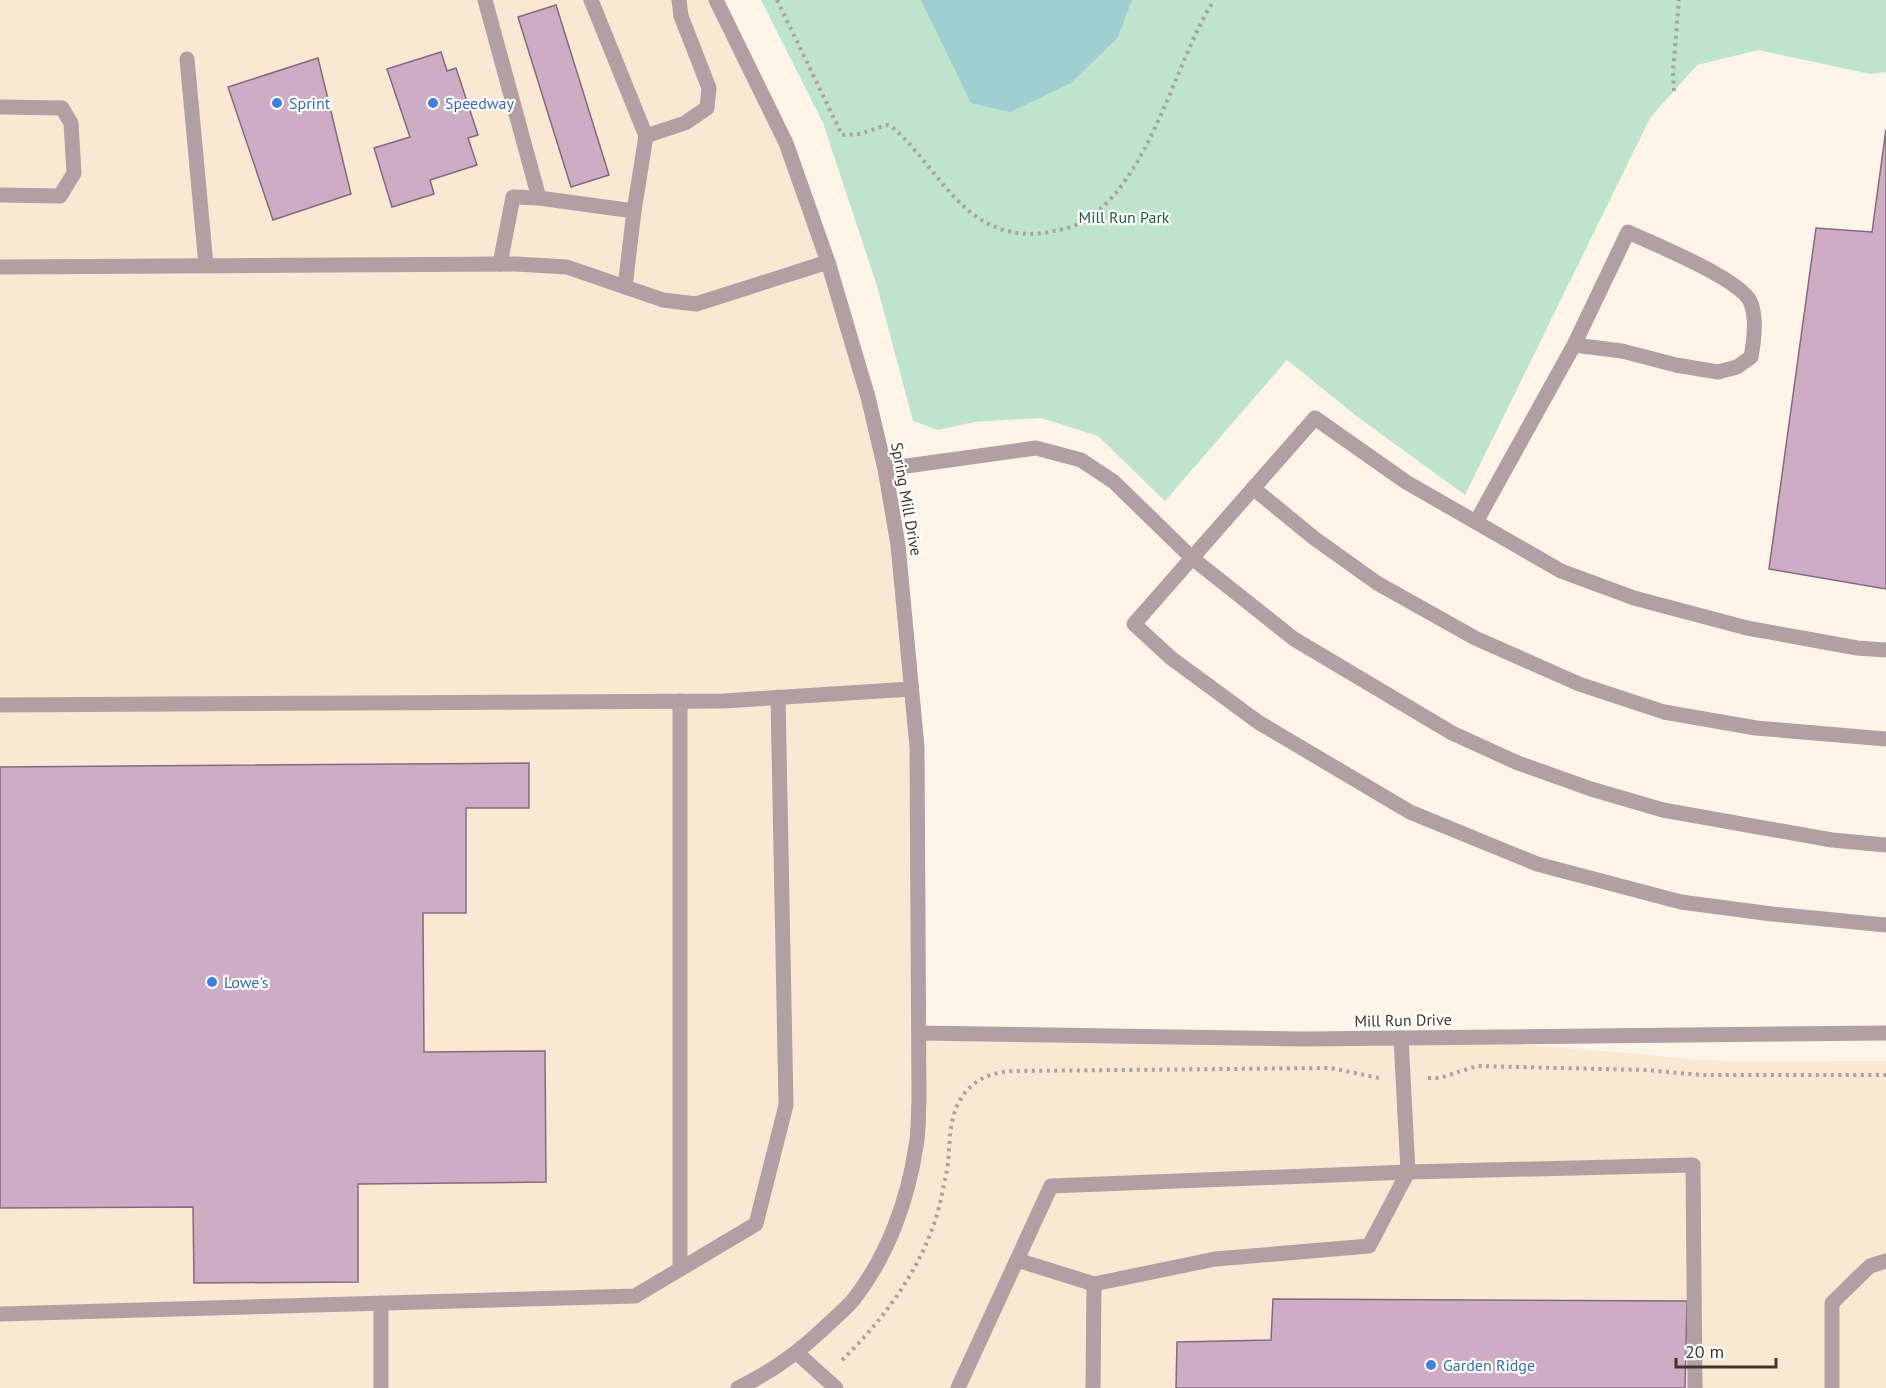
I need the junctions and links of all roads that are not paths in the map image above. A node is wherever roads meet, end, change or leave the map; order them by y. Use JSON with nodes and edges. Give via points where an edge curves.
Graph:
{"nodes":[{"id":1,"x":485,"y":0,"type":"edge"},
{"id":2,"x":591,"y":0,"type":"edge"},
{"id":3,"x":679,"y":0,"type":"edge"},
{"id":4,"x":716,"y":0,"type":"edge"},
{"id":5,"x":187,"y":59,"type":"dead end"},
{"id":6,"x":0,"y":107,"type":"edge"},
{"id":7,"x":646,"y":136,"type":"junction"},
{"id":8,"x":0,"y":195,"type":"edge"},
{"id":9,"x":538,"y":198,"type":"junction"},
{"id":10,"x":634,"y":211,"type":"junction"},
{"id":11,"x":828,"y":262,"type":"junction"},
{"id":12,"x":500,"y":264,"type":"junction"},
{"id":13,"x":206,"y":265,"type":"junction"},
{"id":14,"x":0,"y":267,"type":"edge"},
{"id":15,"x":625,"y":287,"type":"junction"},
{"id":16,"x":1574,"y":345,"type":"junction"},
{"id":17,"x":885,"y":469,"type":"junction"},
{"id":18,"x":1252,"y":488,"type":"junction"},
{"id":19,"x":1476,"y":522,"type":"junction"},
{"id":20,"x":1192,"y":558,"type":"junction"},
{"id":21,"x":1886,"y":650,"type":"edge"},
{"id":22,"x":911,"y":689,"type":"junction"},
{"id":23,"x":778,"y":697,"type":"junction"},
{"id":24,"x":680,"y":701,"type":"junction"},
{"id":25,"x":0,"y":705,"type":"edge"},
{"id":26,"x":1886,"y":739,"type":"edge"},
{"id":27,"x":1886,"y":845,"type":"edge"},
{"id":28,"x":1886,"y":925,"type":"edge"},
{"id":29,"x":920,"y":1033,"type":"junction"},
{"id":30,"x":1886,"y":1033,"type":"edge"},
{"id":31,"x":1401,"y":1038,"type":"junction"},
{"id":32,"x":1408,"y":1172,"type":"junction"},
{"id":33,"x":1017,"y":1260,"type":"junction"},
{"id":34,"x":1886,"y":1261,"type":"edge"},
{"id":35,"x":680,"y":1269,"type":"junction"},
{"id":36,"x":1094,"y":1284,"type":"junction"},
{"id":37,"x":381,"y":1303,"type":"junction"},
{"id":38,"x":0,"y":1314,"type":"edge"},
{"id":39,"x":797,"y":1353,"type":"junction"},
{"id":40,"x":381,"y":1388,"type":"edge"},
{"id":41,"x":738,"y":1388,"type":"edge"},
{"id":42,"x":836,"y":1388,"type":"edge"},
{"id":43,"x":958,"y":1388,"type":"edge"},
{"id":44,"x":1093,"y":1388,"type":"edge"},
{"id":45,"x":1695,"y":1388,"type":"edge"},
{"id":46,"x":1832,"y":1388,"type":"edge"}],
"edges":[{"from":1,"to":9,"type":"street"},
{"from":2,"to":7,"type":"street"},
{"from":3,"to":7,"type":"street","via":[[681,16],[710,88],[707,108],[685,123]]},
{"from":4,"to":11,"type":"street","name":"Spring Mill Drive","via":[[786,143]]},
{"from":5,"to":13,"type":"street"},
{"from":6,"to":8,"type":"street","via":[[63,108],[71,123],[74,173],[60,196]]},
{"from":7,"to":10,"type":"street"},
{"from":9,"to":10,"type":"street"},
{"from":9,"to":12,"type":"street","via":[[513,197]]},
{"from":10,"to":15,"type":"street"},
{"from":11,"to":15,"type":"street","via":[[696,304],[663,300]]},
{"from":11,"to":17,"type":"street","name":"Spring Mill Drive"},
{"from":12,"to":13,"type":"street"},
{"from":12,"to":15,"type":"street","via":[[567,267]]},
{"from":13,"to":14,"type":"street"},
{"from":16,"to":16,"type":"street","via":[[1718,372],[1737,367],[1751,357],[1755,335],[1749,301],[1725,278],[1628,232]]},
{"from":16,"to":19,"type":"street"},
{"from":17,"to":20,"type":"street","via":[[1036,448],[1081,460],[1114,482]]},
{"from":17,"to":22,"type":"street","name":"Spring Mill Drive","via":[[898,545]]},
{"from":18,"to":19,"type":"street","via":[[1315,418],[1406,482]]},
{"from":18,"to":20,"type":"street"},
{"from":18,"to":26,"type":"street","via":[[1377,583],[1475,638],[1579,684],[1665,712],[1756,728]]},
{"from":19,"to":21,"type":"street","via":[[1561,571],[1634,598],[1747,628]]},
{"from":20,"to":27,"type":"street","via":[[1303,645],[1452,733],[1518,763],[1663,810],[1832,840]]},
{"from":20,"to":28,"type":"street","via":[[1134,624],[1171,658],[1258,722],[1410,812],[1538,864],[1681,902]]},
{"from":22,"to":23,"type":"street"},
{"from":22,"to":29,"type":"street","name":"Spring Mill Drive","via":[[916,747]]},
{"from":23,"to":24,"type":"street"},
{"from":23,"to":35,"type":"street","via":[[786,1105],[756,1224]]},
{"from":24,"to":25,"type":"street"},
{"from":24,"to":35,"type":"street"},
{"from":29,"to":31,"type":"street","name":"Mill Run Drive"},
{"from":29,"to":39,"type":"street","name":"Spring Mill Drive","via":[[917,1145],[897,1225],[854,1299]]},
{"from":30,"to":31,"type":"street","name":"Mill Run Drive"},
{"from":31,"to":32,"type":"street"},
{"from":32,"to":33,"type":"street","via":[[1051,1186]]},
{"from":32,"to":36,"type":"street","via":[[1368,1246],[1215,1258]]},
{"from":32,"to":45,"type":"street","via":[[1693,1166]]},
{"from":33,"to":36,"type":"street"},
{"from":33,"to":43,"type":"street"},
{"from":34,"to":46,"type":"street","via":[[1870,1266],[1832,1303]]},
{"from":35,"to":37,"type":"street","via":[[635,1296]]},
{"from":36,"to":44,"type":"street"},
{"from":37,"to":38,"type":"street"},
{"from":37,"to":40,"type":"street"},
{"from":39,"to":41,"type":"street","name":"Spring Mill Drive"},
{"from":39,"to":42,"type":"street"}]}
